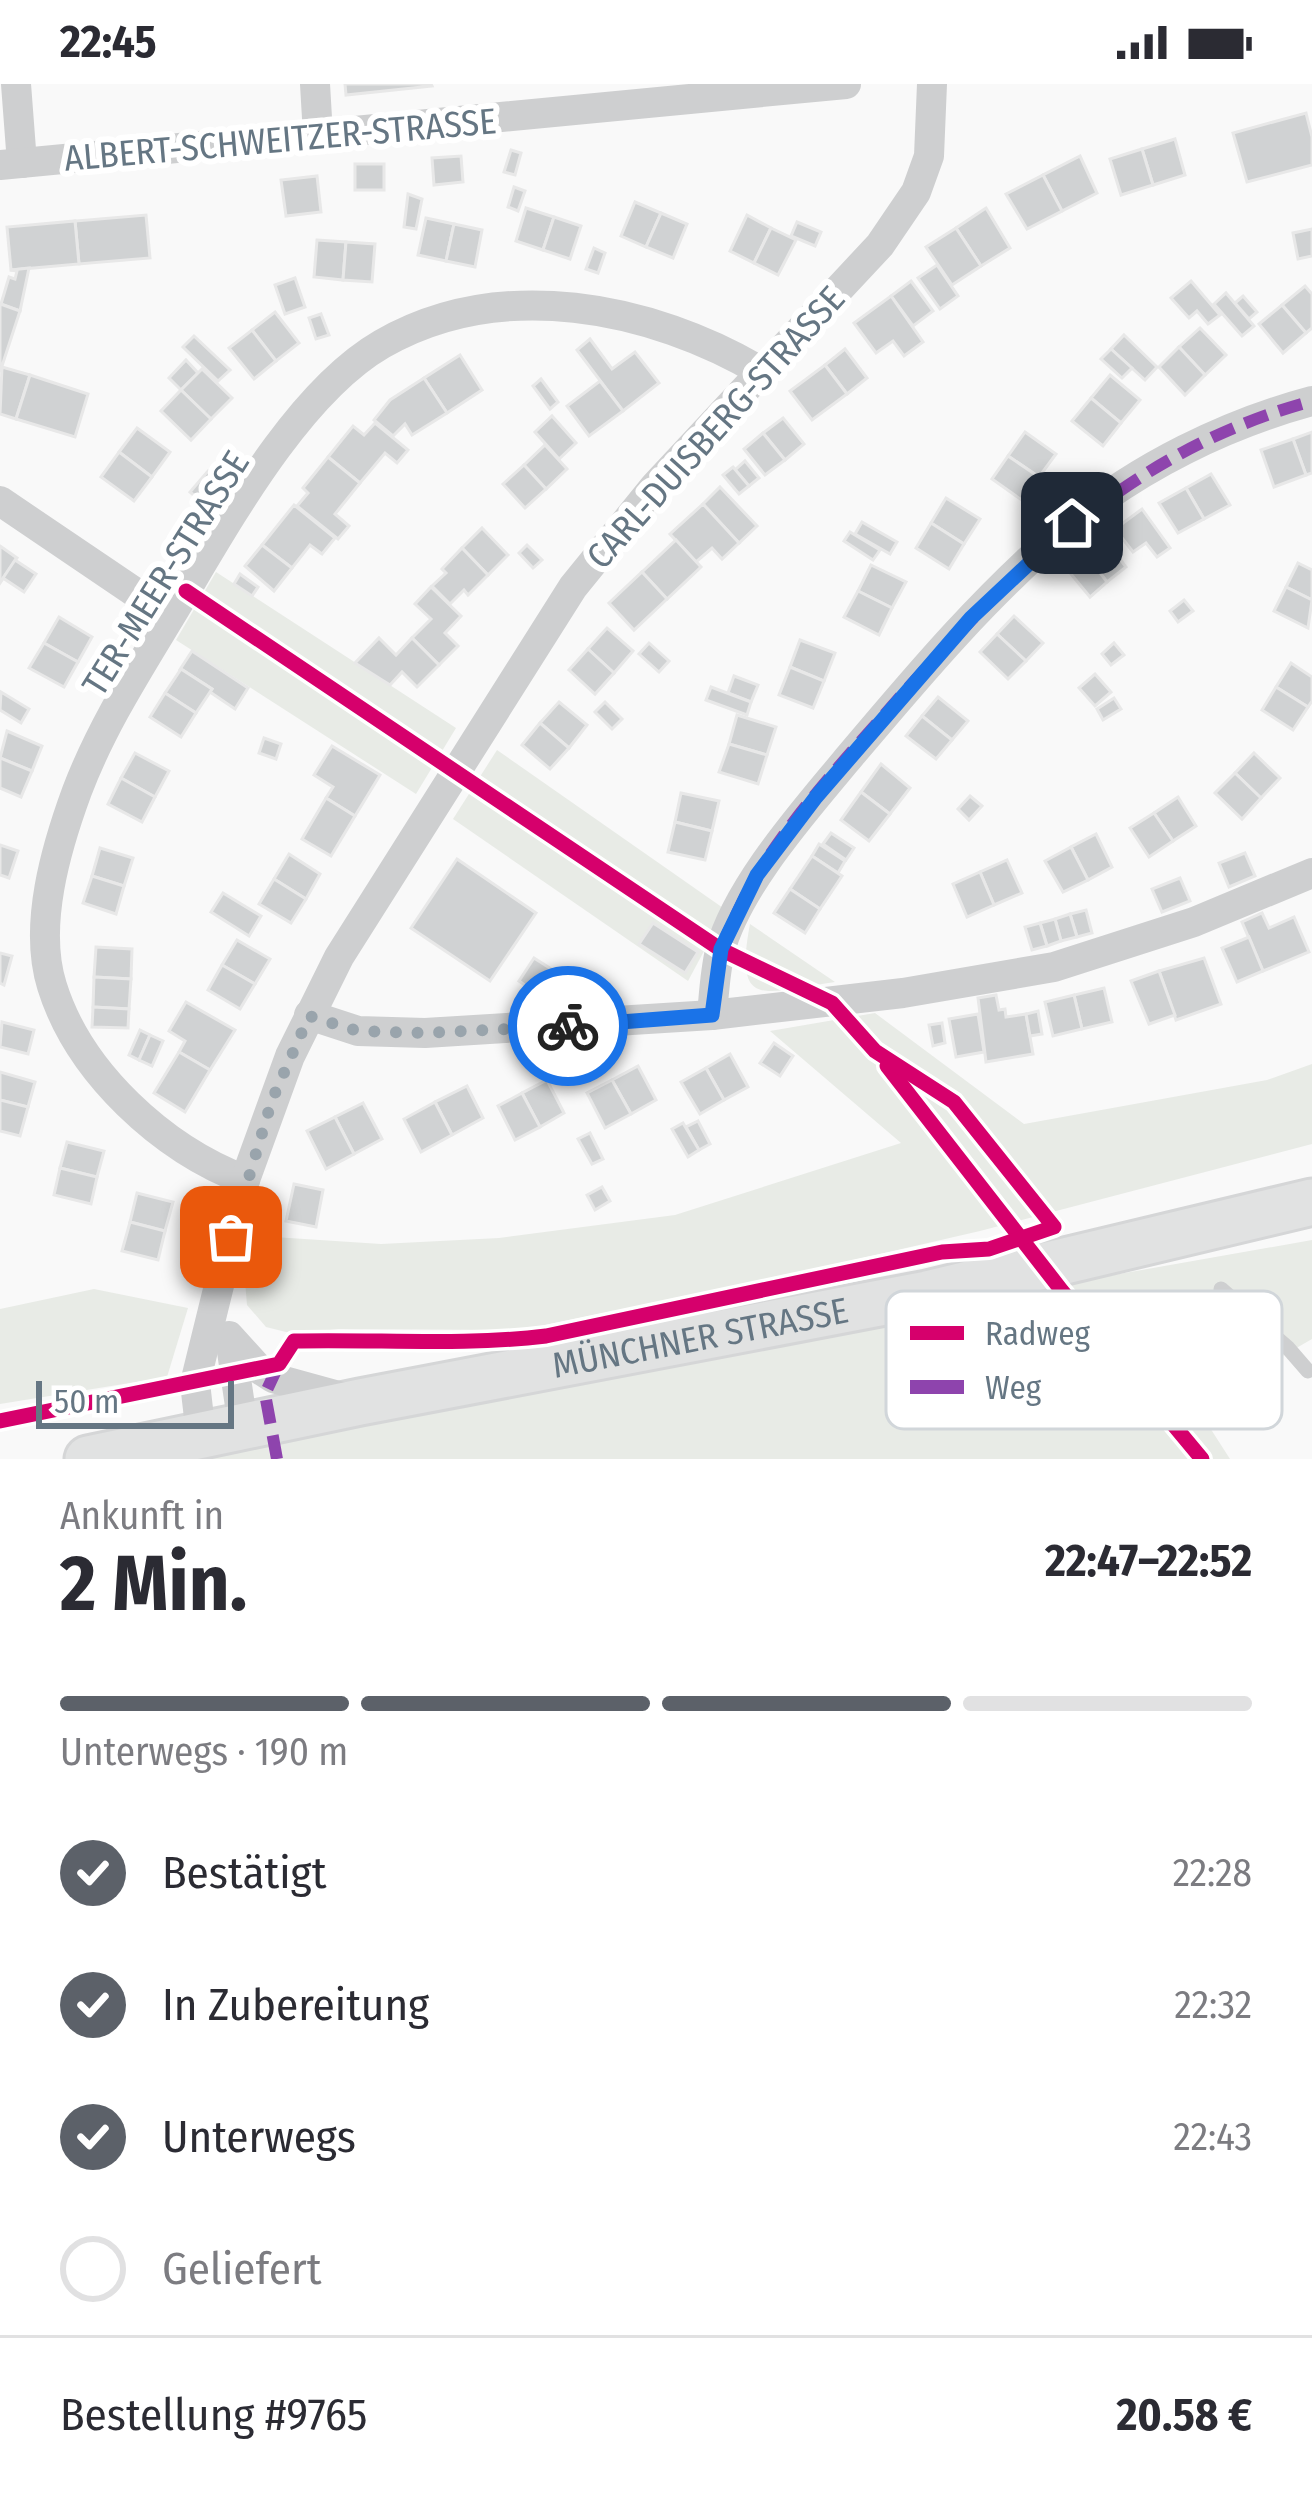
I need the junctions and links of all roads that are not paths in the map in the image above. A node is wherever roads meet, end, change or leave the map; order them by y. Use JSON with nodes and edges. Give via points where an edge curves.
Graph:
{"nodes":[{"id":1,"x":16,"y":84,"type":"edge"},
{"id":2,"x":315,"y":84,"type":"edge"},
{"id":3,"x":843,"y":84,"type":"edge"},
{"id":4,"x":932,"y":84,"type":"edge"},
{"id":5,"x":318,"y":135,"type":"junction"},
{"id":6,"x":11,"y":165,"type":"edge"},
{"id":7,"x":762,"y":372,"type":"junction"},
{"id":8,"x":1312,"y":401,"type":"edge"},
{"id":9,"x":0,"y":501,"type":"edge"},
{"id":10,"x":170,"y":616,"type":"junction"},
{"id":11,"x":1312,"y":873,"type":"edge"},
{"id":12,"x":712,"y":1015,"type":"junction"},
{"id":13,"x":309,"y":1016,"type":"junction"},
{"id":14,"x":245,"y":1180,"type":"junction"},
{"id":15,"x":1312,"y":1202,"type":"edge"},
{"id":16,"x":219,"y":1279,"type":"junction"},
{"id":17,"x":1221,"y":1289,"type":"dead end"},
{"id":18,"x":940,"y":1291,"type":"edge"},
{"id":19,"x":1223,"y":1291,"type":"edge"},
{"id":20,"x":886,"y":1302,"type":"edge"},
{"id":21,"x":229,"y":1336,"type":"junction"},
{"id":22,"x":1282,"y":1343,"type":"edge"},
{"id":23,"x":1308,"y":1371,"type":"dead end"},
{"id":24,"x":361,"y":1402,"type":"junction"},
{"id":25,"x":222,"y":1431,"type":"junction"},
{"id":26,"x":88,"y":1459,"type":"edge"}],
"edges":[{"from":1,"to":6,"type":"street"},
{"from":2,"to":5,"type":"street"},
{"from":3,"to":5,"type":"street","name":"ALBERT-SCHWEITZER-STRASSE"},
{"from":4,"to":7,"type":"street","name":"CARL-DUISBERG-STRASSE","via":[[933,134],[916,192],[880,245]]},
{"from":5,"to":6,"type":"street","name":"ALBERT-SCHWEITZER-STRASSE"},
{"from":7,"to":10,"type":"street","name":"TER-MEER-STRASSE","via":[[712,342],[634,315],[558,305],[434,322],[382,344],[336,378],[258,477]]},
{"from":7,"to":13,"type":"street","name":"CARL-DUISBERG-STRASSE","via":[[573,587]]},
{"from":8,"to":12,"type":"street","via":[[1176,454],[1072,523],[971,618],[757,875],[721,949]]},
{"from":9,"to":10,"type":"street"},
{"from":10,"to":14,"type":"street","name":"TER-MEER-STRASSE","via":[[113,710],[76,793],[44,931],[52,986],[80,1045],[110,1083],[208,1166]]},
{"from":11,"to":12,"type":"street","via":[[1054,967]]},
{"from":12,"to":13,"type":"street","via":[[425,1033],[358,1031]]},
{"from":13,"to":14,"type":"street","name":"CARL-DUISBERG-STRASSE"},
{"from":14,"to":16,"type":"street","name":"CARL-DUISBERG-STRASSE"},
{"from":15,"to":18,"type":"main road","name":"MÜNCHNER STRASSE"},
{"from":16,"to":21,"type":"street","name":"CARL-DUISBERG-STRASSE"},
{"from":16,"to":25,"type":"street","name":"CARL-DUISBERG-STRASSE","via":[[195,1383]]},
{"from":17,"to":19,"type":"lane"},
{"from":20,"to":24,"type":"main road","name":"MÜNCHNER STRASSE"},
{"from":21,"to":24,"type":"street","via":[[273,1378]]},
{"from":21,"to":25,"type":"street","name":"CARL-DUISBERG-STRASSE"},
{"from":22,"to":23,"type":"lane"},
{"from":24,"to":25,"type":"main road","name":"MÜNCHNER STRASSE"},
{"from":25,"to":26,"type":"main road","name":"MÜNCHNER STRASSE"}]}
